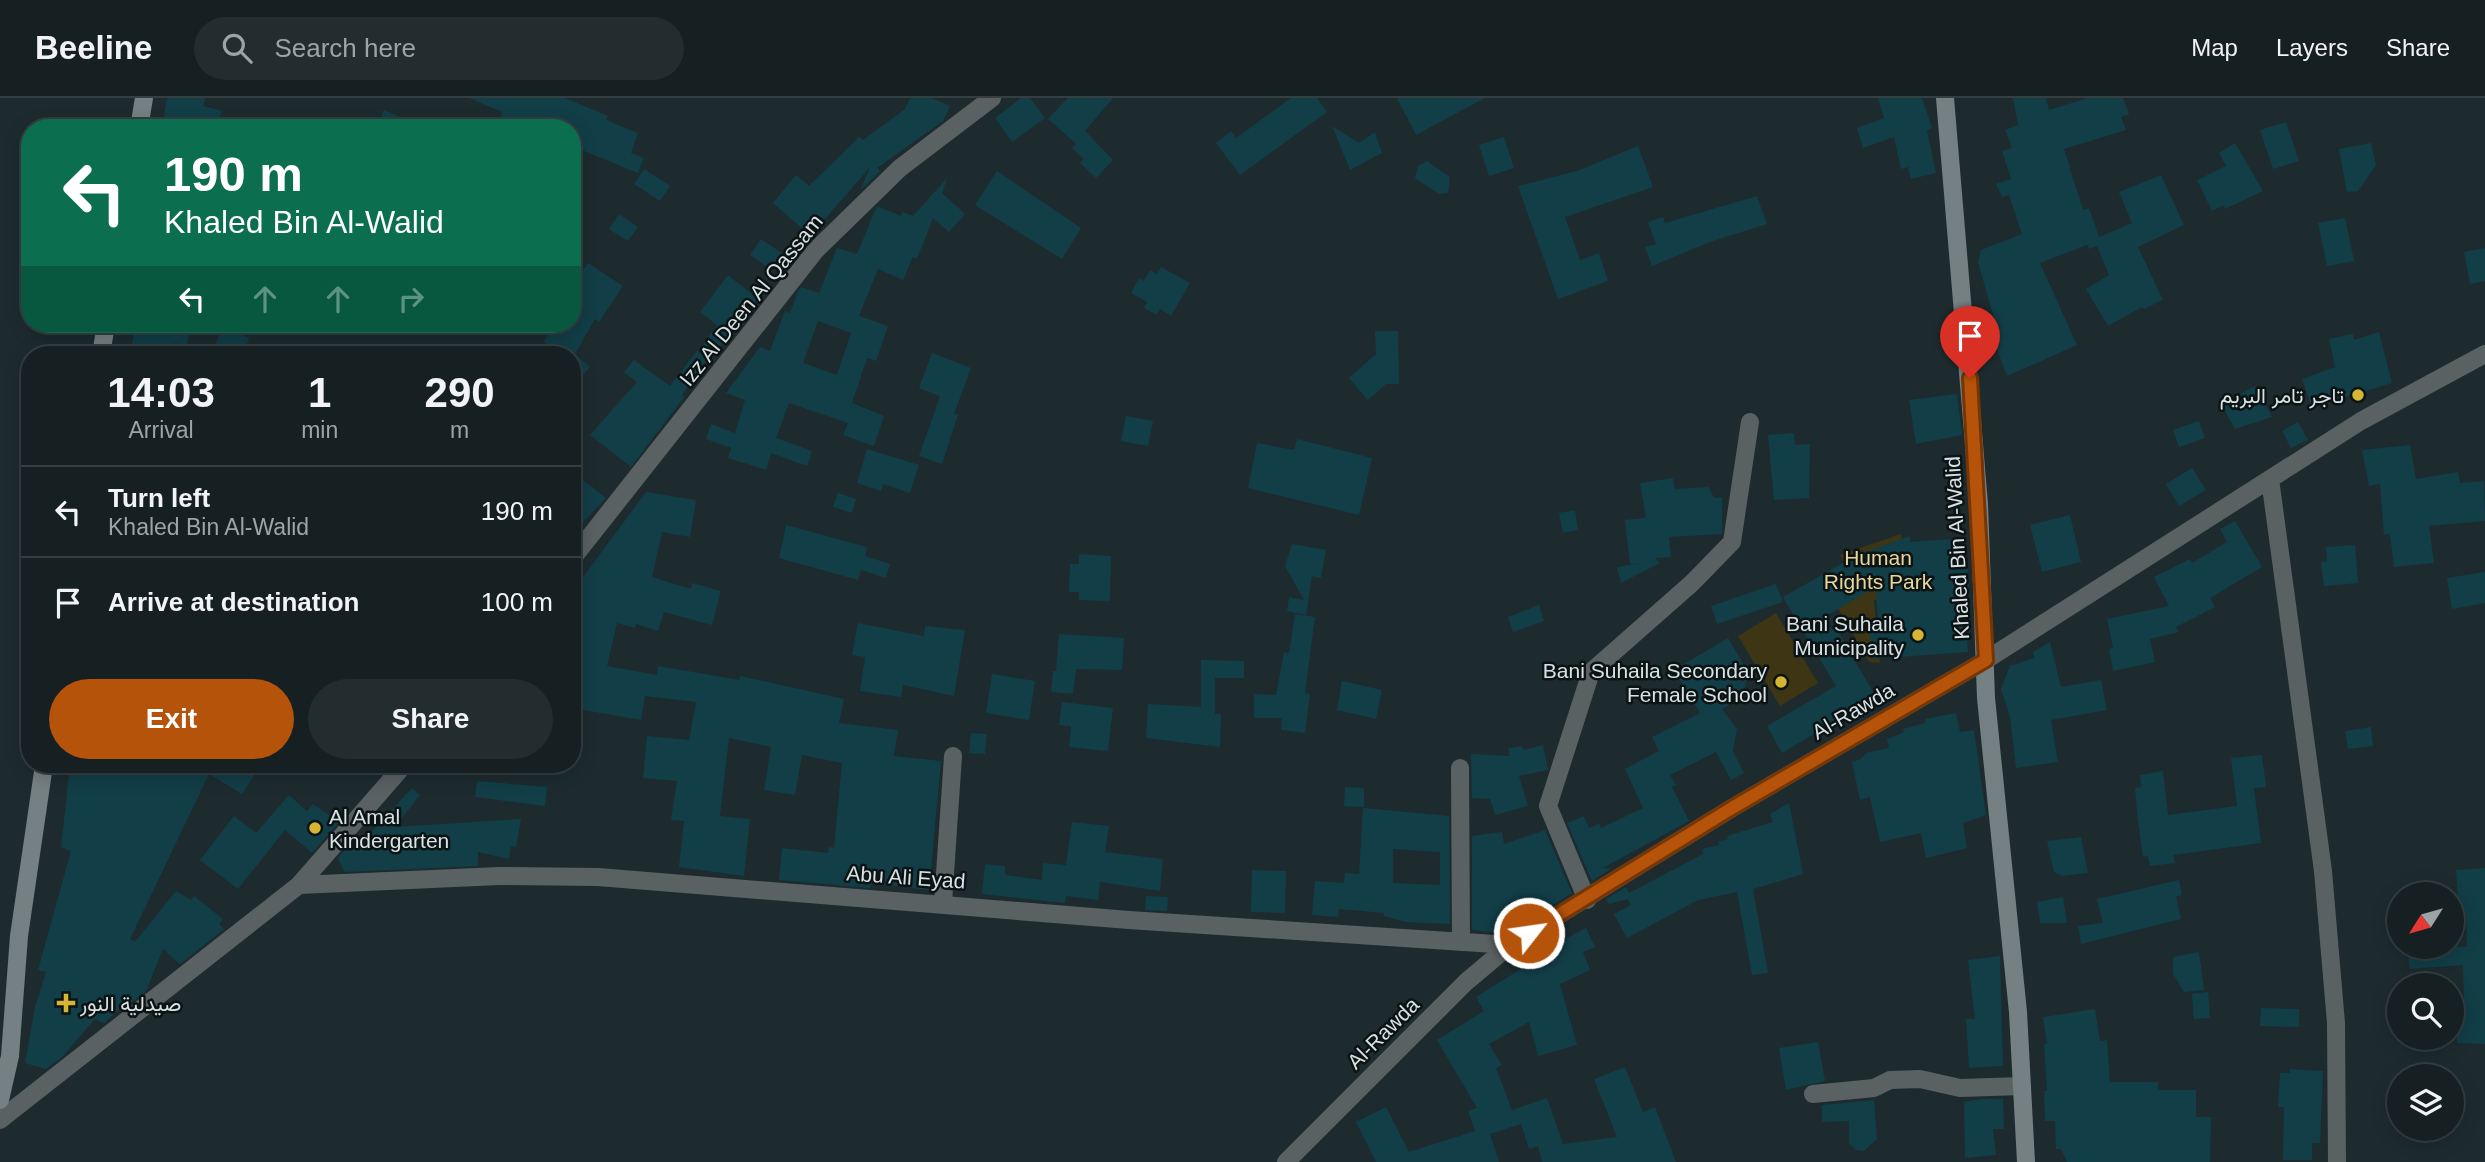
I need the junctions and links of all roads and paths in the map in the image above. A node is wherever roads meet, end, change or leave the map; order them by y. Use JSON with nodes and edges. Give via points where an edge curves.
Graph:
{"nodes":[{"id":1,"x":144,"y":98,"type":"edge"},
{"id":2,"x":992,"y":98,"type":"edge"},
{"id":3,"x":1945,"y":98,"type":"edge"},
{"id":4,"x":140,"y":119,"type":"edge"},
{"id":5,"x":2485,"y":354,"type":"edge"},
{"id":6,"x":1750,"y":422,"type":"dead end"},
{"id":7,"x":2270,"y":480,"type":"junction"},
{"id":8,"x":581,"y":548,"type":"edge"},
{"id":9,"x":1986,"y":660,"type":"junction"},
{"id":10,"x":953,"y":756,"type":"dead end"},
{"id":11,"x":1460,"y":768,"type":"dead end"},
{"id":12,"x":43,"y":773,"type":"edge"},
{"id":13,"x":397,"y":773,"type":"edge"},
{"id":14,"x":299,"y":885,"type":"junction"},
{"id":15,"x":1587,"y":900,"type":"junction"},
{"id":16,"x":943,"y":903,"type":"junction"},
{"id":17,"x":1461,"y":942,"type":"junction"},
{"id":18,"x":1510,"y":945,"type":"junction"},
{"id":19,"x":2022,"y":1086,"type":"junction"},
{"id":20,"x":1813,"y":1094,"type":"dead end"},
{"id":21,"x":0,"y":1100,"type":"edge"},
{"id":22,"x":0,"y":1120,"type":"edge"},
{"id":23,"x":1286,"y":1162,"type":"edge"},
{"id":24,"x":2026,"y":1162,"type":"edge"},
{"id":25,"x":2337,"y":1162,"type":"edge"}],
"edges":[{"from":1,"to":4,"type":"street"},
{"from":2,"to":8,"type":"street","name":"Izz Al Deen Al Qassam","via":[[900,168],[816,250]]},
{"from":3,"to":9,"type":"street","name":"Khaled Bin Al-Walid","via":[[1974,436]]},
{"from":5,"to":7,"type":"street","name":"Al-Rawda","via":[[2361,421]]},
{"from":6,"to":15,"type":"street","via":[[1732,542],[1591,671],[1548,806]]},
{"from":7,"to":9,"type":"street","name":"Al-Rawda"},
{"from":7,"to":25,"type":"street","via":[[2323,871],[2336,1023]]},
{"from":9,"to":15,"type":"street","name":"Al-Rawda","via":[[1732,808]]},
{"from":9,"to":19,"type":"street","name":"Khaled Bin Al-Walid"},
{"from":10,"to":16,"type":"street"},
{"from":11,"to":17,"type":"street"},
{"from":12,"to":21,"type":"street","via":[[19,936],[10,1056]]},
{"from":13,"to":14,"type":"street"},
{"from":14,"to":16,"type":"street","name":"Abu Ali Eyad","via":[[499,876],[598,877]]},
{"from":14,"to":22,"type":"street"},
{"from":15,"to":18,"type":"street","name":"Al-Rawda"},
{"from":16,"to":17,"type":"street","name":"Abu Ali Eyad"},
{"from":17,"to":18,"type":"street","name":"Abu Ali Eyad"},
{"from":18,"to":23,"type":"street","name":"Al-Rawda","via":[[1466,982]]},
{"from":19,"to":20,"type":"street","via":[[1961,1088],[1920,1079],[1890,1080],[1874,1088]]},
{"from":19,"to":24,"type":"street","name":"Khaled Bin Al-Walid"}]}
